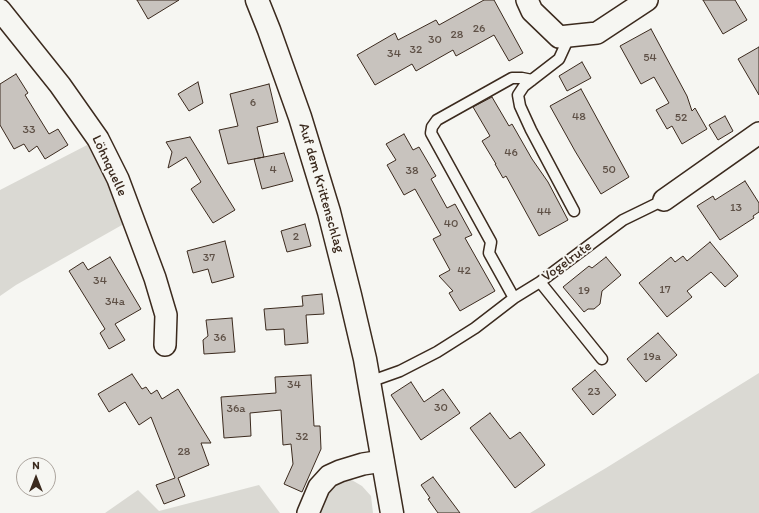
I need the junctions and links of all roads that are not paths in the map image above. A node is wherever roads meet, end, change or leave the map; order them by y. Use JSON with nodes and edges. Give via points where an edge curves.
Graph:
{"nodes":[{"id":1,"x":257,"y":0,"type":"edge"},
{"id":2,"x":527,"y":0,"type":"edge"},
{"id":3,"x":648,"y":0,"type":"edge"},
{"id":4,"x":0,"y":10,"type":"edge"},
{"id":5,"x":570,"y":35,"type":"junction"},
{"id":6,"x":532,"y":80,"type":"junction"},
{"id":7,"x":759,"y":133,"type":"edge"},
{"id":8,"x":664,"y":200,"type":"joint"},
{"id":9,"x":574,"y":211,"type":"dead end"},
{"id":10,"x":540,"y":282,"type":"junction"},
{"id":11,"x":514,"y":298,"type":"junction"},
{"id":12,"x":165,"y":345,"type":"dead end"},
{"id":13,"x":602,"y":359,"type":"dead end"},
{"id":14,"x":369,"y":382,"type":"junction"},
{"id":15,"x":383,"y":460,"type":"junction"},
{"id":16,"x":308,"y":513,"type":"edge"},
{"id":17,"x":392,"y":513,"type":"edge"}],
"edges":[{"from":1,"to":14,"type":"street","name":"Auf dem Krittenschlag","via":[[300,117],[329,212]]},
{"from":2,"to":5,"type":"street","via":[[532,11],[559,37]]},
{"from":3,"to":5,"type":"street","via":[[597,33]]},
{"from":4,"to":12,"type":"street","name":"Löhnquelle","via":[[60,85],[98,139],[118,179],[166,315]]},
{"from":5,"to":6,"type":"lane","via":[[559,60]]},
{"from":6,"to":9,"type":"lane","via":[[518,95],[520,106]]},
{"from":6,"to":11,"type":"lane","via":[[512,78],[437,120],[431,134],[491,242],[489,253]]},
{"from":7,"to":8,"type":"street","name":"Vogelrute"},
{"from":8,"to":10,"type":"lane","name":"Vogelrute","via":[[623,220]]},
{"from":10,"to":11,"type":"lane","name":"Vogelrute"},
{"from":10,"to":13,"type":"lane"},
{"from":11,"to":14,"type":"lane","name":"Vogelrute","via":[[475,328],[437,352],[400,371]]},
{"from":14,"to":15,"type":"street","name":"Auf dem Krittenschlag"},
{"from":15,"to":16,"type":"street","via":[[329,476],[319,487]]},
{"from":15,"to":17,"type":"street","name":"Auf dem Krittenschlag"}]}
